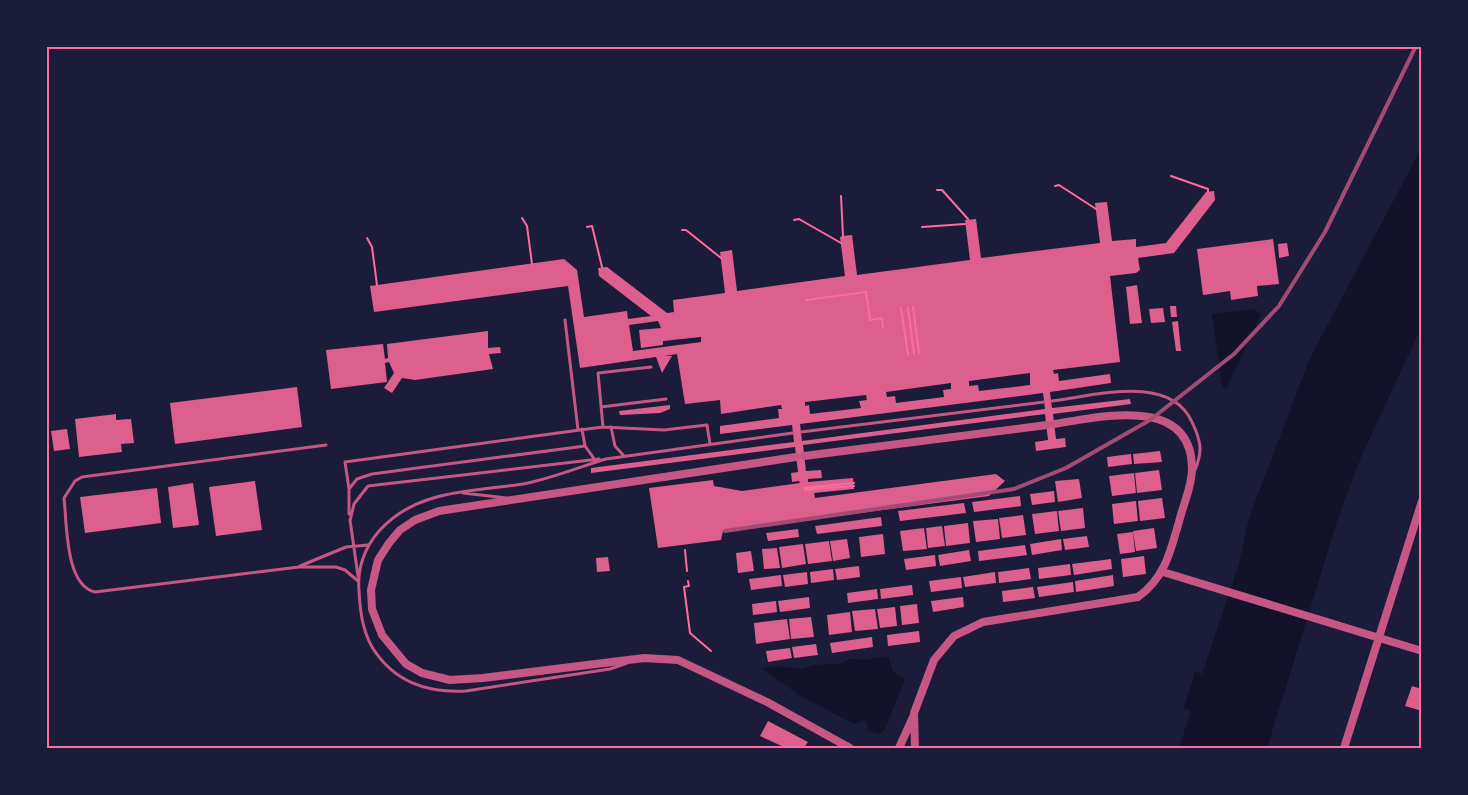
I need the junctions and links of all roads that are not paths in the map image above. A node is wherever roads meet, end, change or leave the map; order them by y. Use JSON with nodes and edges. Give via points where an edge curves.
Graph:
{"nodes":[{"id":1,"x":565,"y":320,"type":"dead end"},
{"id":2,"x":651,"y":367,"type":"dead end"},
{"id":3,"x":666,"y":399,"type":"dead end"},
{"id":4,"x":1052,"y":401,"type":"dead end"},
{"id":5,"x":1044,"y":402,"type":"dead end"},
{"id":6,"x":601,"y":407,"type":"junction"},
{"id":7,"x":603,"y":428,"type":"junction"},
{"id":8,"x":611,"y":428,"type":"junction"},
{"id":9,"x":580,"y":430,"type":"junction"},
{"id":10,"x":801,"y":432,"type":"dead end"},
{"id":11,"x":793,"y":433,"type":"dead end"},
{"id":12,"x":710,"y":444,"type":"junction"},
{"id":13,"x":326,"y":446,"type":"dead end"},
{"id":14,"x":585,"y":446,"type":"junction"},
{"id":15,"x":624,"y":456,"type":"junction"},
{"id":16,"x":606,"y":459,"type":"junction"},
{"id":17,"x":595,"y":460,"type":"junction"},
{"id":18,"x":1191,"y":480,"type":"junction"},
{"id":19,"x":349,"y":489,"type":"junction"},
{"id":20,"x":455,"y":493,"type":"junction"},
{"id":21,"x":511,"y":498,"type":"junction"},
{"id":22,"x":1422,"y":501,"type":"edge"},
{"id":23,"x":350,"y":522,"type":"junction"},
{"id":24,"x":368,"y":544,"type":"junction"},
{"id":25,"x":354,"y":546,"type":"junction"},
{"id":26,"x":299,"y":567,"type":"junction"},
{"id":27,"x":1163,"y":572,"type":"junction"},
{"id":28,"x":358,"y":581,"type":"junction"},
{"id":29,"x":1377,"y":638,"type":"junction"},
{"id":30,"x":1422,"y":651,"type":"edge"},
{"id":31,"x":644,"y":658,"type":"junction"},
{"id":32,"x":914,"y":713,"type":"junction"},
{"id":33,"x":850,"y":748,"type":"edge"},
{"id":34,"x":899,"y":748,"type":"edge"},
{"id":35,"x":915,"y":748,"type":"edge"},
{"id":36,"x":1344,"y":748,"type":"edge"}],
"edges":[{"from":1,"to":9,"type":"lane"},
{"from":2,"to":6,"type":"lane","via":[[598,374]]},
{"from":3,"to":6,"type":"lane"},
{"from":4,"to":18,"type":"lane","via":[[1134,392],[1163,394],[1180,404],[1197,432],[1202,453]]},
{"from":5,"to":10,"type":"lane"},
{"from":6,"to":7,"type":"lane"},
{"from":7,"to":8,"type":"lane"},
{"from":7,"to":9,"type":"lane"},
{"from":8,"to":12,"type":"lane","via":[[664,430],[707,424]]},
{"from":8,"to":15,"type":"lane","via":[[615,446]]},
{"from":9,"to":14,"type":"lane"},
{"from":9,"to":19,"type":"lane","via":[[345,462]]},
{"from":11,"to":12,"type":"lane"},
{"from":12,"to":15,"type":"lane"},
{"from":13,"to":26,"type":"lane","via":[[82,477],[70,486],[64,498],[73,569],[89,590]]},
{"from":14,"to":17,"type":"lane"},
{"from":14,"to":19,"type":"lane","via":[[372,474],[357,479]]},
{"from":15,"to":16,"type":"lane"},
{"from":16,"to":17,"type":"lane"},
{"from":16,"to":20,"type":"lane","via":[[525,483]]},
{"from":17,"to":23,"type":"lane","via":[[368,486],[357,496]]},
{"from":18,"to":21,"type":"street","via":[[1192,461],[1174,429],[1157,417],[1128,415]]},
{"from":18,"to":27,"type":"street"},
{"from":19,"to":23,"type":"lane"},
{"from":20,"to":21,"type":"lane"},
{"from":20,"to":24,"type":"lane","via":[[422,499],[402,510]]},
{"from":21,"to":31,"type":"street","via":[[439,511],[415,520],[389,543],[375,570],[371,600],[374,619],[393,651],[422,673],[450,680]]},
{"from":22,"to":29,"type":"street"},
{"from":23,"to":25,"type":"lane"},
{"from":24,"to":25,"type":"lane"},
{"from":24,"to":28,"type":"lane"},
{"from":25,"to":26,"type":"lane"},
{"from":25,"to":28,"type":"lane"},
{"from":26,"to":28,"type":"lane","via":[[336,567]]},
{"from":27,"to":29,"type":"street"},
{"from":27,"to":32,"type":"street","via":[[1138,597],[966,628],[934,660]]},
{"from":28,"to":31,"type":"lane","via":[[361,615],[372,646],[388,668],[426,689],[466,691],[610,669]]},
{"from":29,"to":30,"type":"street"},
{"from":29,"to":36,"type":"street"},
{"from":31,"to":33,"type":"street","via":[[690,664]]},
{"from":32,"to":34,"type":"street"},
{"from":32,"to":35,"type":"street"}]}
